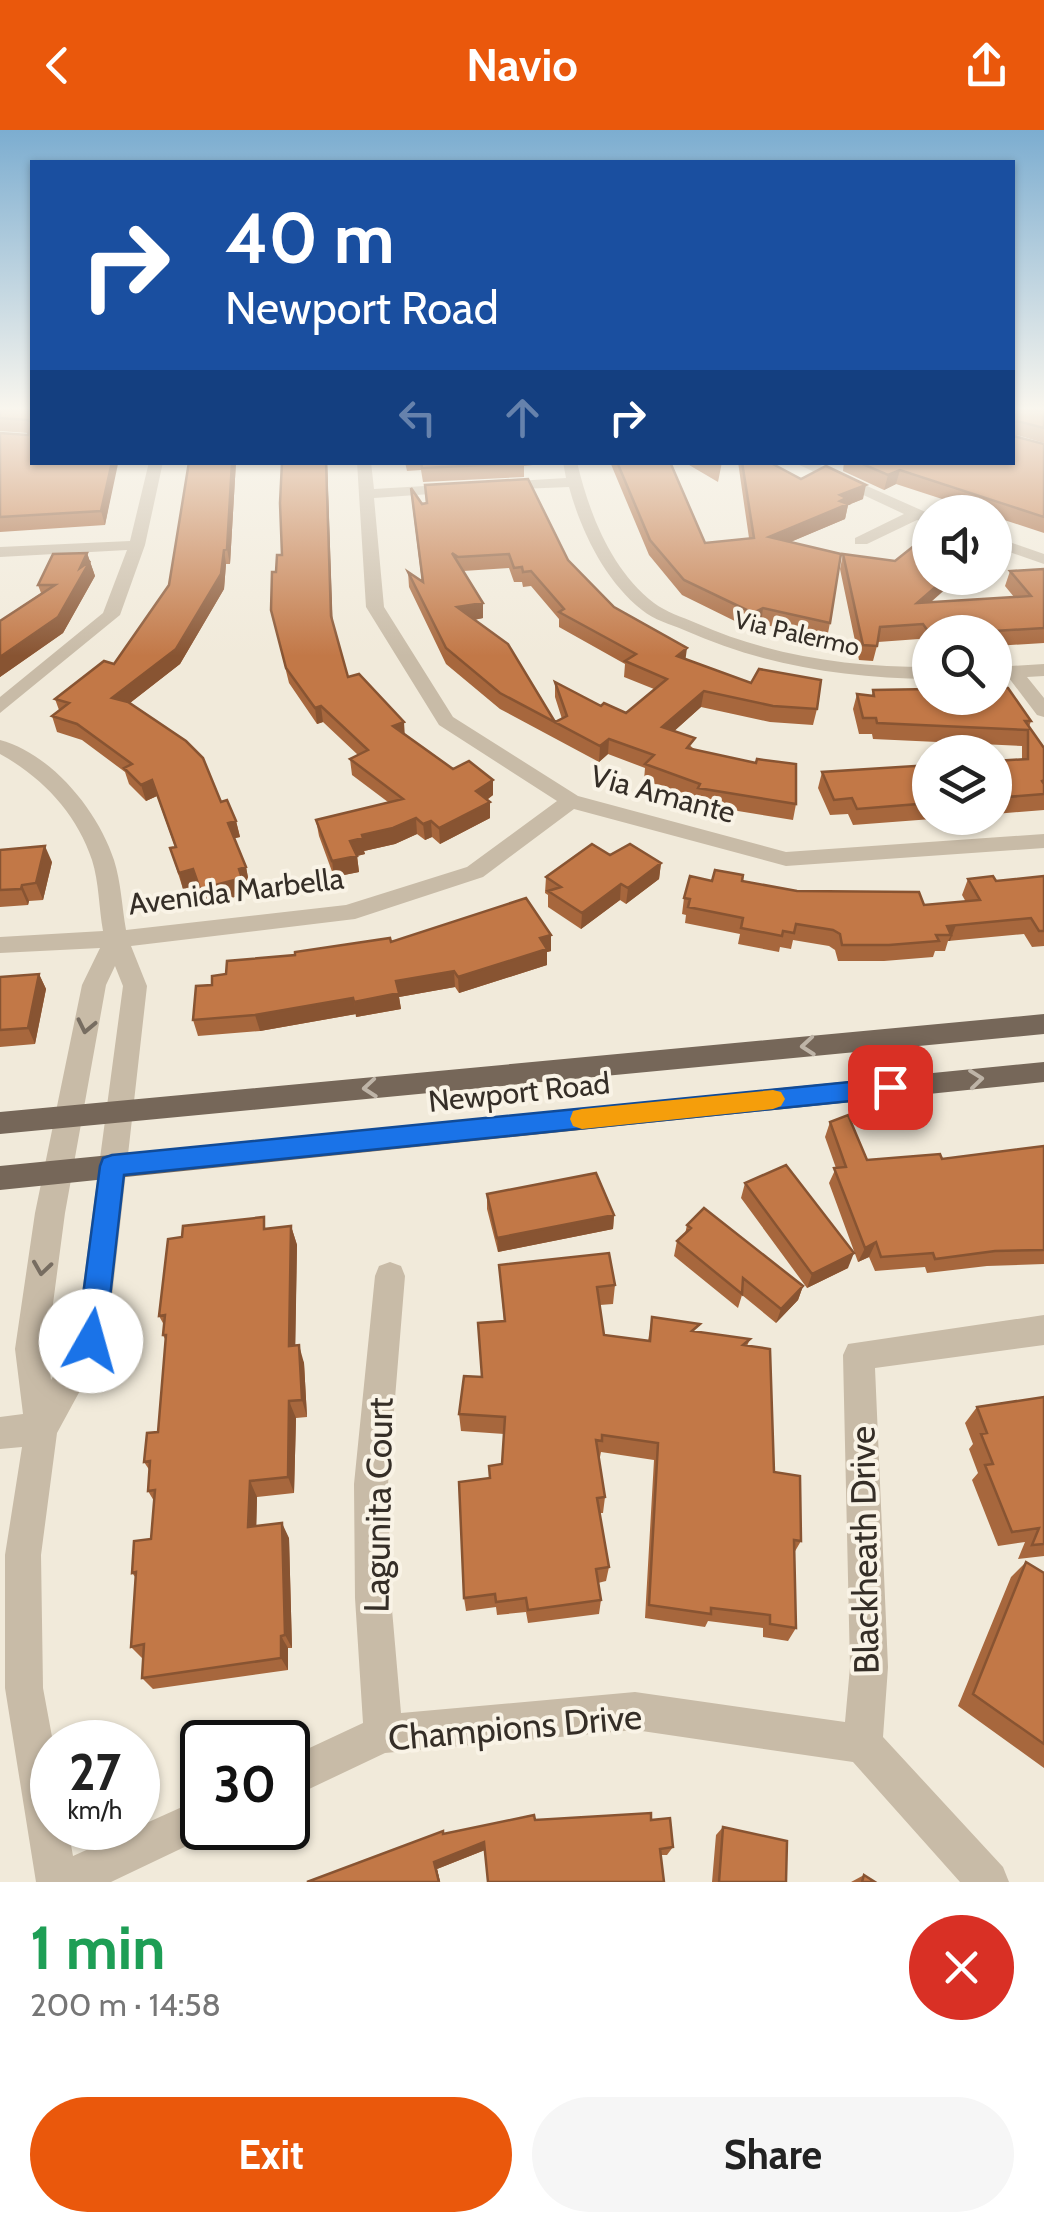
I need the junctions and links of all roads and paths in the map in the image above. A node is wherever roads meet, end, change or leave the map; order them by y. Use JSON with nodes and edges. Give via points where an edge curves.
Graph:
{"nodes":[{"id":1,"x":149,"y":492,"type":"edge"},
{"id":2,"x":406,"y":492,"type":"edge"},
{"id":3,"x":578,"y":492,"type":"edge"},
{"id":4,"x":867,"y":492,"type":"edge"},
{"id":5,"x":368,"y":494,"type":"joint"},
{"id":6,"x":912,"y":512,"type":"edge"},
{"id":7,"x":912,"y":521,"type":"edge"},
{"id":8,"x":861,"y":541,"type":"dead end"},
{"id":9,"x":137,"y":544,"type":"junction"},
{"id":10,"x":1012,"y":548,"type":"edge"},
{"id":11,"x":0,"y":552,"type":"edge"},
{"id":12,"x":1044,"y":558,"type":"edge"},
{"id":13,"x":1044,"y":670,"type":"edge"},
{"id":14,"x":1012,"y":672,"type":"edge"},
{"id":15,"x":912,"y":674,"type":"edge"},
{"id":16,"x":1012,"y":680,"type":"edge"},
{"id":17,"x":0,"y":708,"type":"edge"},
{"id":18,"x":1044,"y":711,"type":"edge"},
{"id":19,"x":0,"y":746,"type":"edge"},
{"id":20,"x":571,"y":801,"type":"junction"},
{"id":21,"x":1044,"y":841,"type":"edge"},
{"id":22,"x":116,"y":940,"type":"junction"},
{"id":23,"x":0,"y":945,"type":"edge"},
{"id":24,"x":1044,"y":1024,"type":"edge"},
{"id":25,"x":1044,"y":1072,"type":"edge"},
{"id":26,"x":120,"y":1111,"type":"junction"},
{"id":27,"x":69,"y":1116,"type":"junction"},
{"id":28,"x":0,"y":1123,"type":"edge"},
{"id":29,"x":112,"y":1166,"type":"junction"},
{"id":30,"x":58,"y":1172,"type":"junction"},
{"id":31,"x":0,"y":1178,"type":"edge"},
{"id":32,"x":390,"y":1276,"type":"dead end"},
{"id":33,"x":1044,"y":1330,"type":"edge"},
{"id":34,"x":40,"y":1429,"type":"junction"},
{"id":35,"x":0,"y":1434,"type":"edge"},
{"id":36,"x":383,"y":1734,"type":"junction"},
{"id":37,"x":862,"y":1744,"type":"junction"},
{"id":38,"x":310,"y":1769,"type":"edge"},
{"id":39,"x":180,"y":1828,"type":"edge"},
{"id":40,"x":57,"y":1882,"type":"edge"},
{"id":41,"x":65,"y":1882,"type":"edge"},
{"id":42,"x":988,"y":1882,"type":"edge"}],
"edges":[{"from":1,"to":9,"type":"street"},
{"from":2,"to":5,"type":"street"},
{"from":3,"to":15,"type":"street","name":"Via Palermo","via":[[604,556],[646,606],[732,647],[865,674]]},
{"from":4,"to":6,"type":"street"},
{"from":5,"to":20,"type":"street","name":"Via Amante","via":[[375,607],[446,721]]},
{"from":7,"to":8,"type":"street"},
{"from":9,"to":11,"type":"street"},
{"from":9,"to":17,"type":"street","via":[[111,615]]},
{"from":10,"to":12,"type":"street"},
{"from":13,"to":14,"type":"street"},
{"from":16,"to":18,"type":"street"},
{"from":19,"to":22,"type":"street","via":[[72,800],[104,860]]},
{"from":20,"to":21,"type":"street","name":"Via Amante","via":[[786,859]]},
{"from":20,"to":22,"type":"street","name":"Avenida Marbella","via":[[475,872],[347,913]]},
{"from":22,"to":23,"type":"street","name":"Avenida Marbella"},
{"from":22,"to":26,"type":"street","via":[[136,986]]},
{"from":22,"to":27,"type":"street","one_way":true,"via":[[94,984]]},
{"from":24,"to":26,"type":"main road","name":"Newport Road","one_way":true},
{"from":29,"to":25,"type":"main road","name":"Newport Road","one_way":true},
{"from":26,"to":27,"type":"main road","name":"Newport Road"},
{"from":26,"to":29,"type":"street"},
{"from":27,"to":28,"type":"main road","name":"Newport Road"},
{"from":27,"to":30,"type":"street"},
{"from":29,"to":30,"type":"main road","name":"Newport Road"},
{"from":29,"to":34,"type":"street","via":[[91,1341]]},
{"from":30,"to":31,"type":"main road","name":"Newport Road"},
{"from":30,"to":34,"type":"street","one_way":true,"via":[[31,1349]]},
{"from":32,"to":36,"type":"street","name":"Lagunita Court","via":[[371,1484]]},
{"from":33,"to":37,"type":"street","name":"Blackheath Drive","via":[[859,1355],[869,1667]]},
{"from":34,"to":35,"type":"street"},
{"from":34,"to":40,"type":"street","via":[[22,1555],[24,1688]]},
{"from":36,"to":37,"type":"street","name":"Champions Drive","via":[[636,1711]]},
{"from":36,"to":38,"type":"street","name":"Champions Drive"},
{"from":37,"to":42,"type":"street"},
{"from":39,"to":41,"type":"street"}]}
